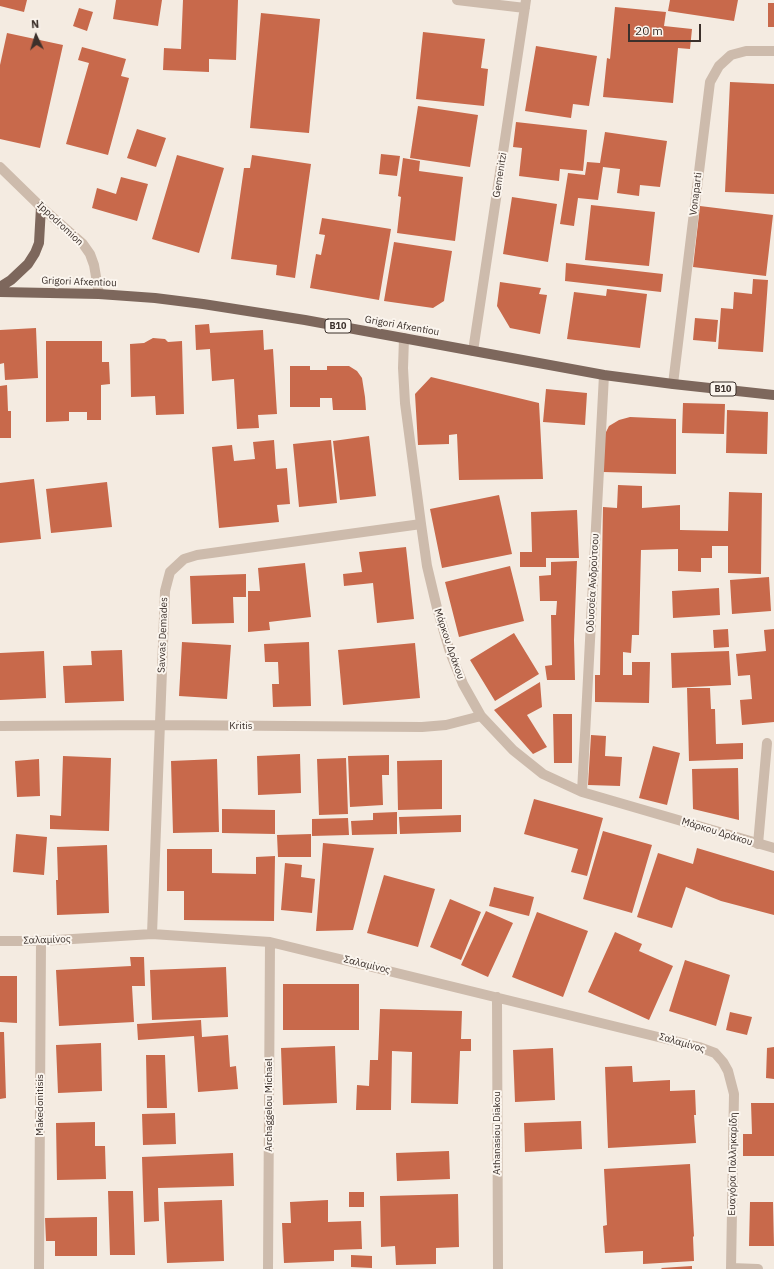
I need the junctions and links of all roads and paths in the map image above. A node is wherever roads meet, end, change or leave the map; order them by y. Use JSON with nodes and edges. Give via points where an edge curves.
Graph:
{"nodes":[{"id":1,"x":457,"y":0,"type":"edge"},
{"id":2,"x":526,"y":4,"type":"edge"},
{"id":3,"x":774,"y":51,"type":"edge"},
{"id":4,"x":0,"y":167,"type":"edge"},
{"id":5,"x":41,"y":207,"type":"junction"},
{"id":6,"x":0,"y":287,"type":"edge"},
{"id":7,"x":0,"y":292,"type":"edge"},
{"id":8,"x":99,"y":294,"type":"junction"},
{"id":9,"x":404,"y":338,"type":"junction"},
{"id":10,"x":473,"y":351,"type":"junction"},
{"id":11,"x":604,"y":375,"type":"junction"},
{"id":12,"x":673,"y":384,"type":"junction"},
{"id":13,"x":774,"y":395,"type":"edge"},
{"id":14,"x":421,"y":524,"type":"junction"},
{"id":15,"x":481,"y":716,"type":"junction"},
{"id":16,"x":160,"y":725,"type":"junction"},
{"id":17,"x":0,"y":726,"type":"edge"},
{"id":18,"x":767,"y":743,"type":"dead end"},
{"id":19,"x":582,"y":792,"type":"junction"},
{"id":20,"x":758,"y":844,"type":"junction"},
{"id":21,"x":774,"y":848,"type":"edge"},
{"id":22,"x":152,"y":934,"type":"junction"},
{"id":23,"x":41,"y":940,"type":"junction"},
{"id":24,"x":0,"y":941,"type":"edge"},
{"id":25,"x":270,"y":942,"type":"junction"},
{"id":26,"x":496,"y":997,"type":"junction"},
{"id":27,"x":723,"y":1062,"type":"joint"},
{"id":28,"x":731,"y":1268,"type":"edge"},
{"id":29,"x":39,"y":1269,"type":"edge"},
{"id":30,"x":268,"y":1269,"type":"edge"},
{"id":31,"x":498,"y":1269,"type":"edge"},
{"id":32,"x":758,"y":1269,"type":"edge"}],
"edges":[{"from":1,"to":2,"type":"street"},
{"from":2,"to":10,"type":"street","name":"Gemenitzi"},
{"from":3,"to":12,"type":"street","name":"Vonaparti","via":[[746,51],[732,55],[719,66],[710,82]]},
{"from":4,"to":5,"type":"street","name":"Ippodromion"},
{"from":5,"to":6,"type":"main road","via":[[41,229],[35,252],[28,264]]},
{"from":5,"to":8,"type":"street","name":"Ippodromion","via":[[83,244],[90,254]]},
{"from":7,"to":8,"type":"main road","name":"Grigori Afxentiou","number":"B10"},
{"from":8,"to":9,"type":"main road","name":"Grigori Afxentiou","number":"B10","via":[[203,304]]},
{"from":9,"to":10,"type":"main road","name":"Grigori Afxentiou","number":"B10"},
{"from":9,"to":14,"type":"street","name":"Μάρκου Δράκου","via":[[405,403]]},
{"from":10,"to":11,"type":"main road","name":"Grigori Afxentiou","number":"B10"},
{"from":11,"to":12,"type":"main road","name":"Grigori Afxentiou","number":"B10"},
{"from":11,"to":19,"type":"street","name":"Οδυσσέα Ανδρούτσου"},
{"from":12,"to":13,"type":"main road","name":"Grigori Afxentiou","number":"B10"},
{"from":14,"to":15,"type":"street","name":"Μάρκου Δράκου","via":[[427,566],[450,652],[463,684]]},
{"from":14,"to":16,"type":"street","name":"Savvas Demades","via":[[184,559],[170,572],[165,591]]},
{"from":15,"to":16,"type":"street","name":"Kritis","via":[[446,725],[422,727]]},
{"from":15,"to":19,"type":"street","name":"Μάρκου Δράκου","via":[[513,750],[543,774]]},
{"from":16,"to":17,"type":"street","name":"Kritis"},
{"from":16,"to":22,"type":"street","name":"Savvas Demades"},
{"from":18,"to":20,"type":"street"},
{"from":19,"to":20,"type":"street","name":"Μάρκου Δράκου"},
{"from":20,"to":21,"type":"street","name":"Μάρκου Δράκου"},
{"from":22,"to":23,"type":"street","name":"Σαλαμίνος"},
{"from":22,"to":25,"type":"street","name":"Σαλαμίνος"},
{"from":23,"to":24,"type":"street","name":"Σαλαμίνος"},
{"from":23,"to":29,"type":"street","name":"Makedonitisis"},
{"from":25,"to":26,"type":"street","name":"Σαλαμίνος"},
{"from":25,"to":30,"type":"street","name":"Archaggelou Michael"},
{"from":26,"to":27,"type":"street","name":"Σαλαμίνος","via":[[699,1047],[715,1053]]},
{"from":26,"to":31,"type":"street","name":"Athanasiou Diakou"},
{"from":27,"to":28,"type":"street","name":"Ευαγόρα Παλληκαρίδη","via":[[734,1094]]},
{"from":28,"to":32,"type":"street"}]}
